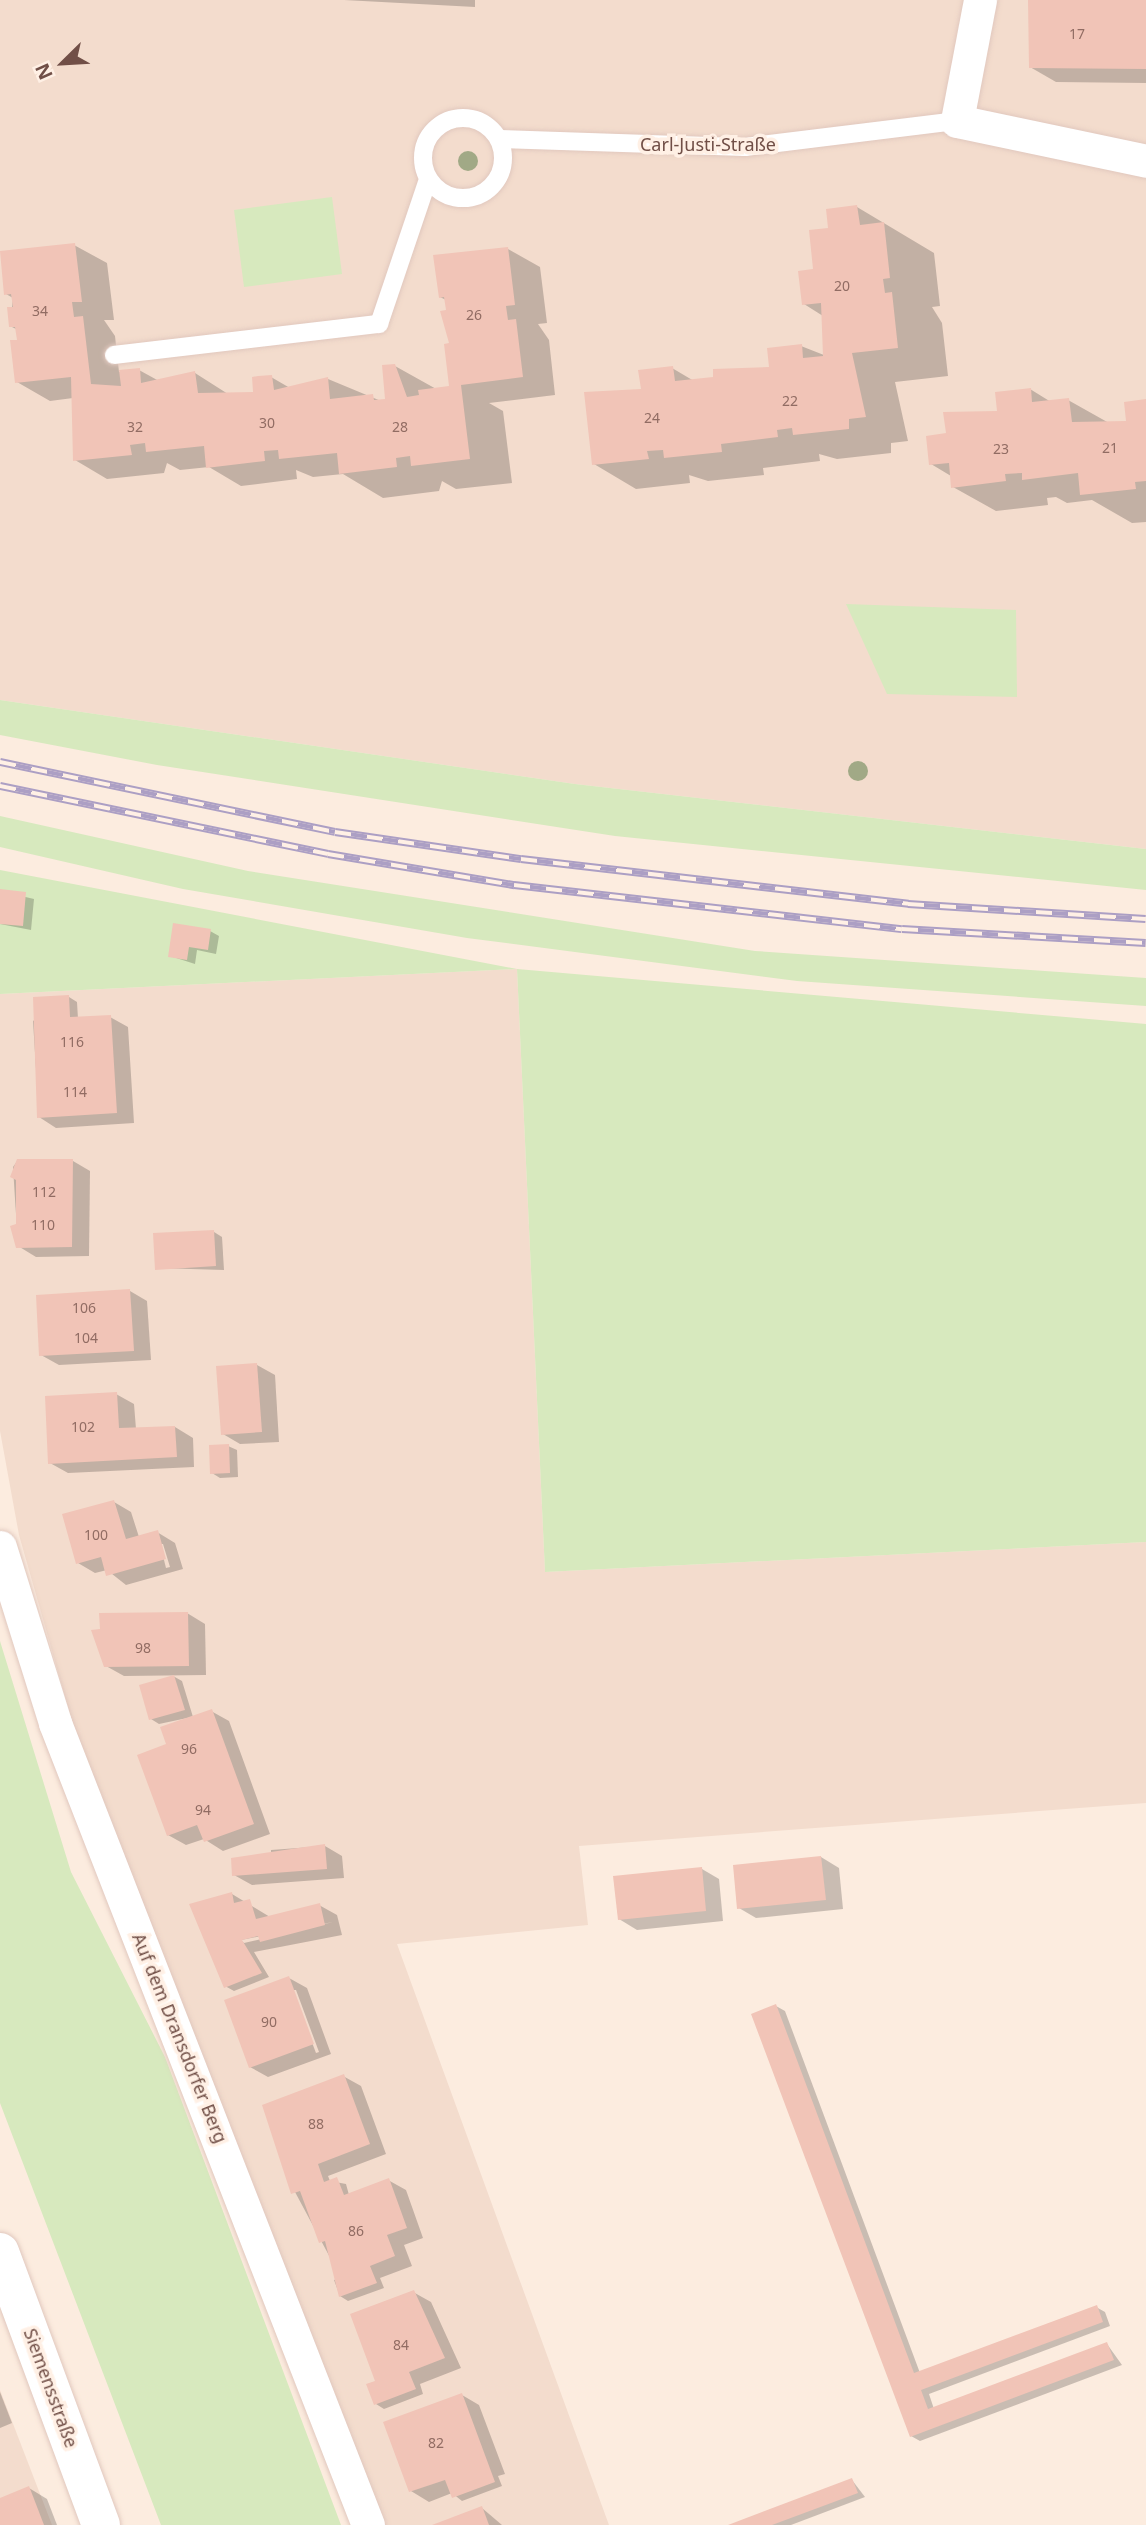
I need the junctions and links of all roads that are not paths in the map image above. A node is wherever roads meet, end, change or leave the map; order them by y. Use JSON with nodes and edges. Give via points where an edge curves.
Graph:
{"nodes":[{"id":1,"x":980,"y":0,"type":"edge"},
{"id":2,"x":957,"y":121,"type":"junction"},
{"id":3,"x":500,"y":139,"type":"junction"},
{"id":4,"x":1146,"y":161,"type":"edge"},
{"id":5,"x":428,"y":180,"type":"junction"},
{"id":6,"x":114,"y":355,"type":"dead end"},
{"id":7,"x":0,"y":1547,"type":"edge"},
{"id":8,"x":0,"y":2252,"type":"edge"},
{"id":9,"x":102,"y":2525,"type":"edge"},
{"id":10,"x":368,"y":2525,"type":"edge"}],
"edges":[{"from":1,"to":2,"type":"street"},
{"from":2,"to":3,"type":"lane","name":"Carl-Justi-Straße","via":[[745,147]]},
{"from":2,"to":4,"type":"street","name":"Carl-Justi-Straße"},
{"from":3,"to":5,"type":"lane","via":[[504,159],[499,179],[484,194],[464,199],[443,194]]},
{"from":3,"to":5,"type":"lane","via":[[484,123],[464,117],[442,122],[427,138],[422,159]]},
{"from":5,"to":6,"type":"lane","via":[[379,324]]},
{"from":7,"to":10,"type":"street","name":"Auf dem Dransdorfer Berg","via":[[55,1723]]},
{"from":8,"to":9,"type":"street","name":"Siemensstraße"}]}
